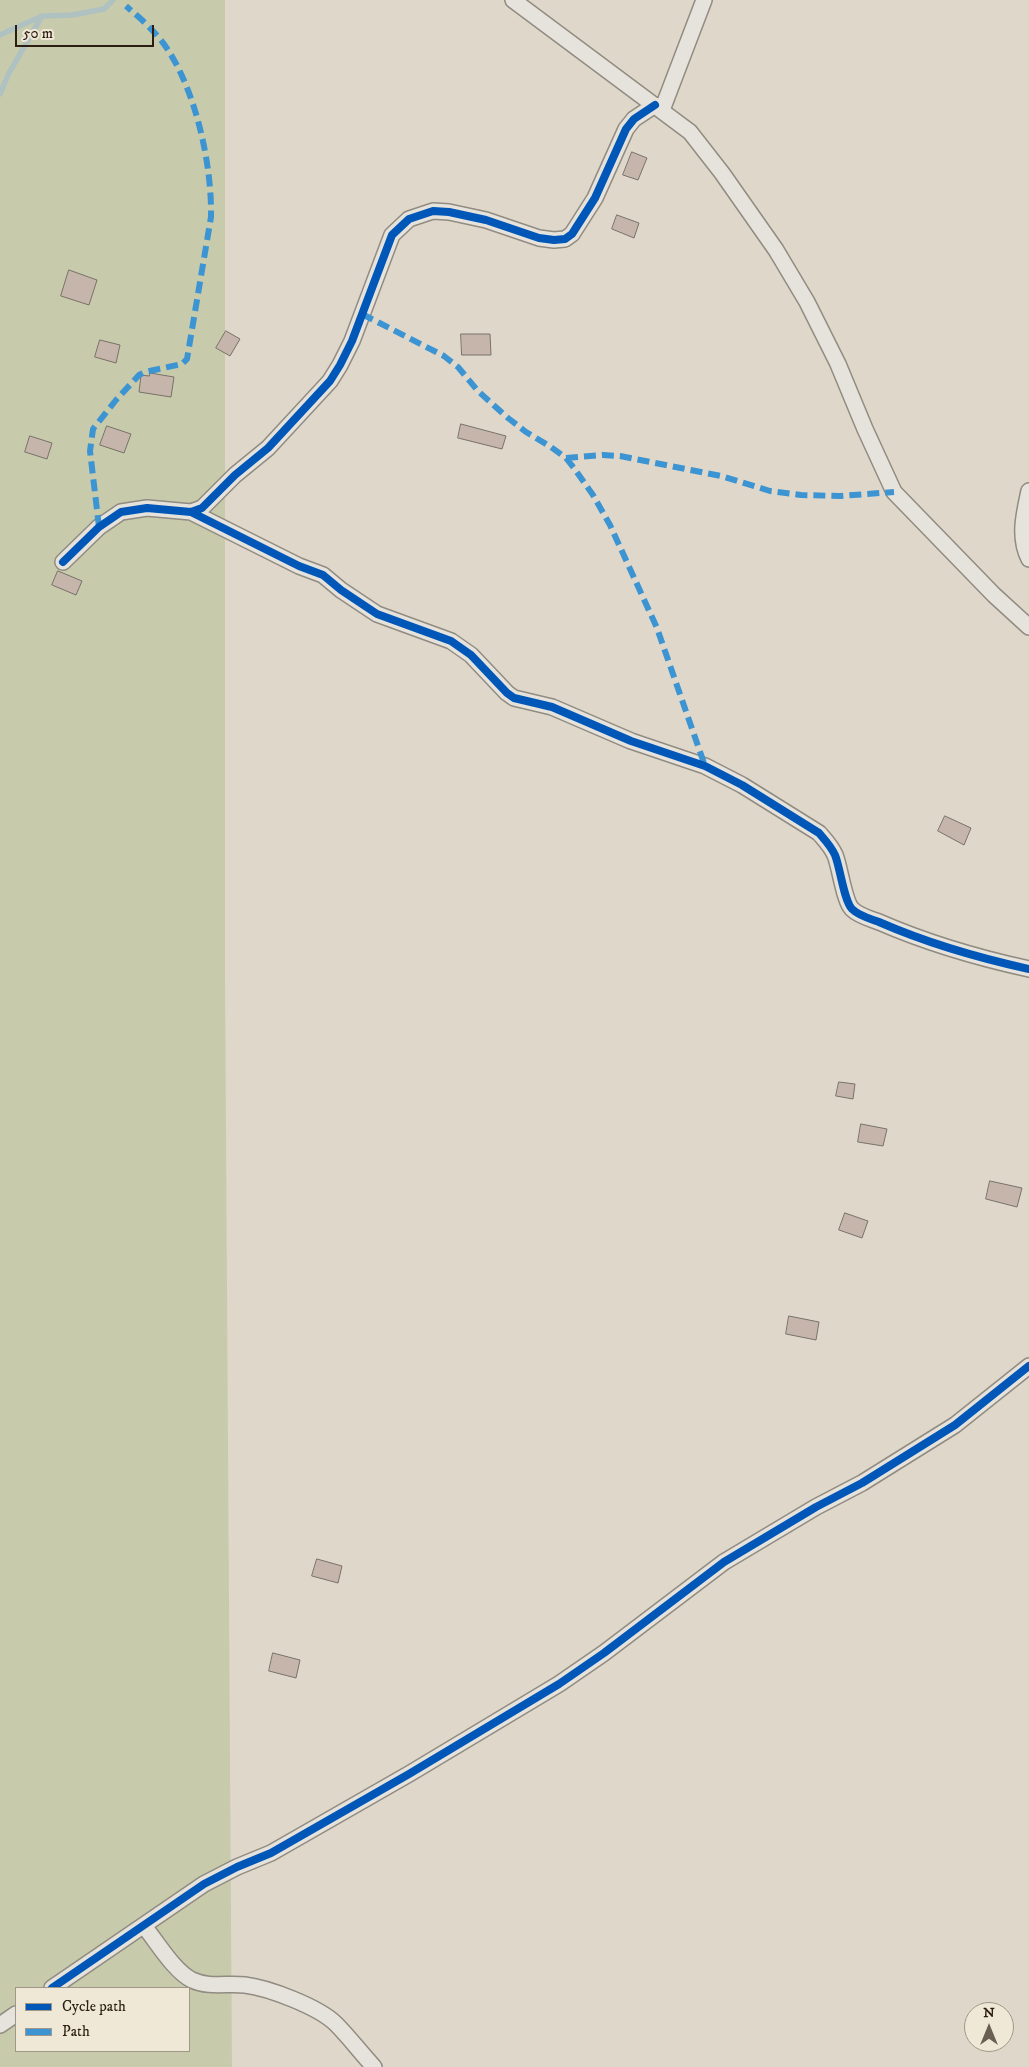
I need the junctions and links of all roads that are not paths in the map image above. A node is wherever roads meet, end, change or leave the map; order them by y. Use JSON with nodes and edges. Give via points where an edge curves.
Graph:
{"nodes":[{"id":1,"x":513,"y":0,"type":"edge"},
{"id":2,"x":704,"y":0,"type":"edge"},
{"id":3,"x":658,"y":108,"type":"junction"},
{"id":4,"x":1029,"y":491,"type":"edge"},
{"id":5,"x":191,"y":512,"type":"junction"},
{"id":6,"x":1029,"y":559,"type":"edge"},
{"id":7,"x":63,"y":562,"type":"dead end"},
{"id":8,"x":1029,"y":626,"type":"edge"},
{"id":9,"x":1029,"y":969,"type":"edge"},
{"id":10,"x":1029,"y":1366,"type":"edge"},
{"id":11,"x":144,"y":1926,"type":"junction"},
{"id":12,"x":53,"y":1987,"type":"edge"},
{"id":13,"x":15,"y":2015,"type":"edge"},
{"id":14,"x":0,"y":2025,"type":"edge"},
{"id":15,"x":374,"y":2067,"type":"edge"}],
"edges":[{"from":1,"to":3,"type":"street"},
{"from":2,"to":3,"type":"street"},
{"from":3,"to":5,"type":"street","via":[[634,119],[626,129],[595,198],[572,234],[564,238],[539,238],[486,220],[433,211],[409,219],[398,228],[388,242],[352,341],[330,381],[268,448],[202,508]]},
{"from":3,"to":8,"type":"street","via":[[690,132],[776,250],[838,364],[894,492]]},
{"from":4,"to":6,"type":"street","via":[[1023,527]]},
{"from":5,"to":7,"type":"street","via":[[147,508],[121,512],[99,527]]},
{"from":5,"to":9,"type":"street","via":[[322,575],[378,614],[451,641],[514,698],[552,707],[631,741],[705,766],[742,785],[819,833],[829,844],[851,908],[858,913],[936,943]]},
{"from":10,"to":11,"type":"street","via":[[956,1425],[724,1562],[559,1684],[271,1853],[204,1884]]},
{"from":11,"to":12,"type":"street"},
{"from":11,"to":15,"type":"street","via":[[171,1960],[193,1980],[211,1985],[244,1985],[262,1989],[322,2013]]},
{"from":13,"to":14,"type":"street"}]}
